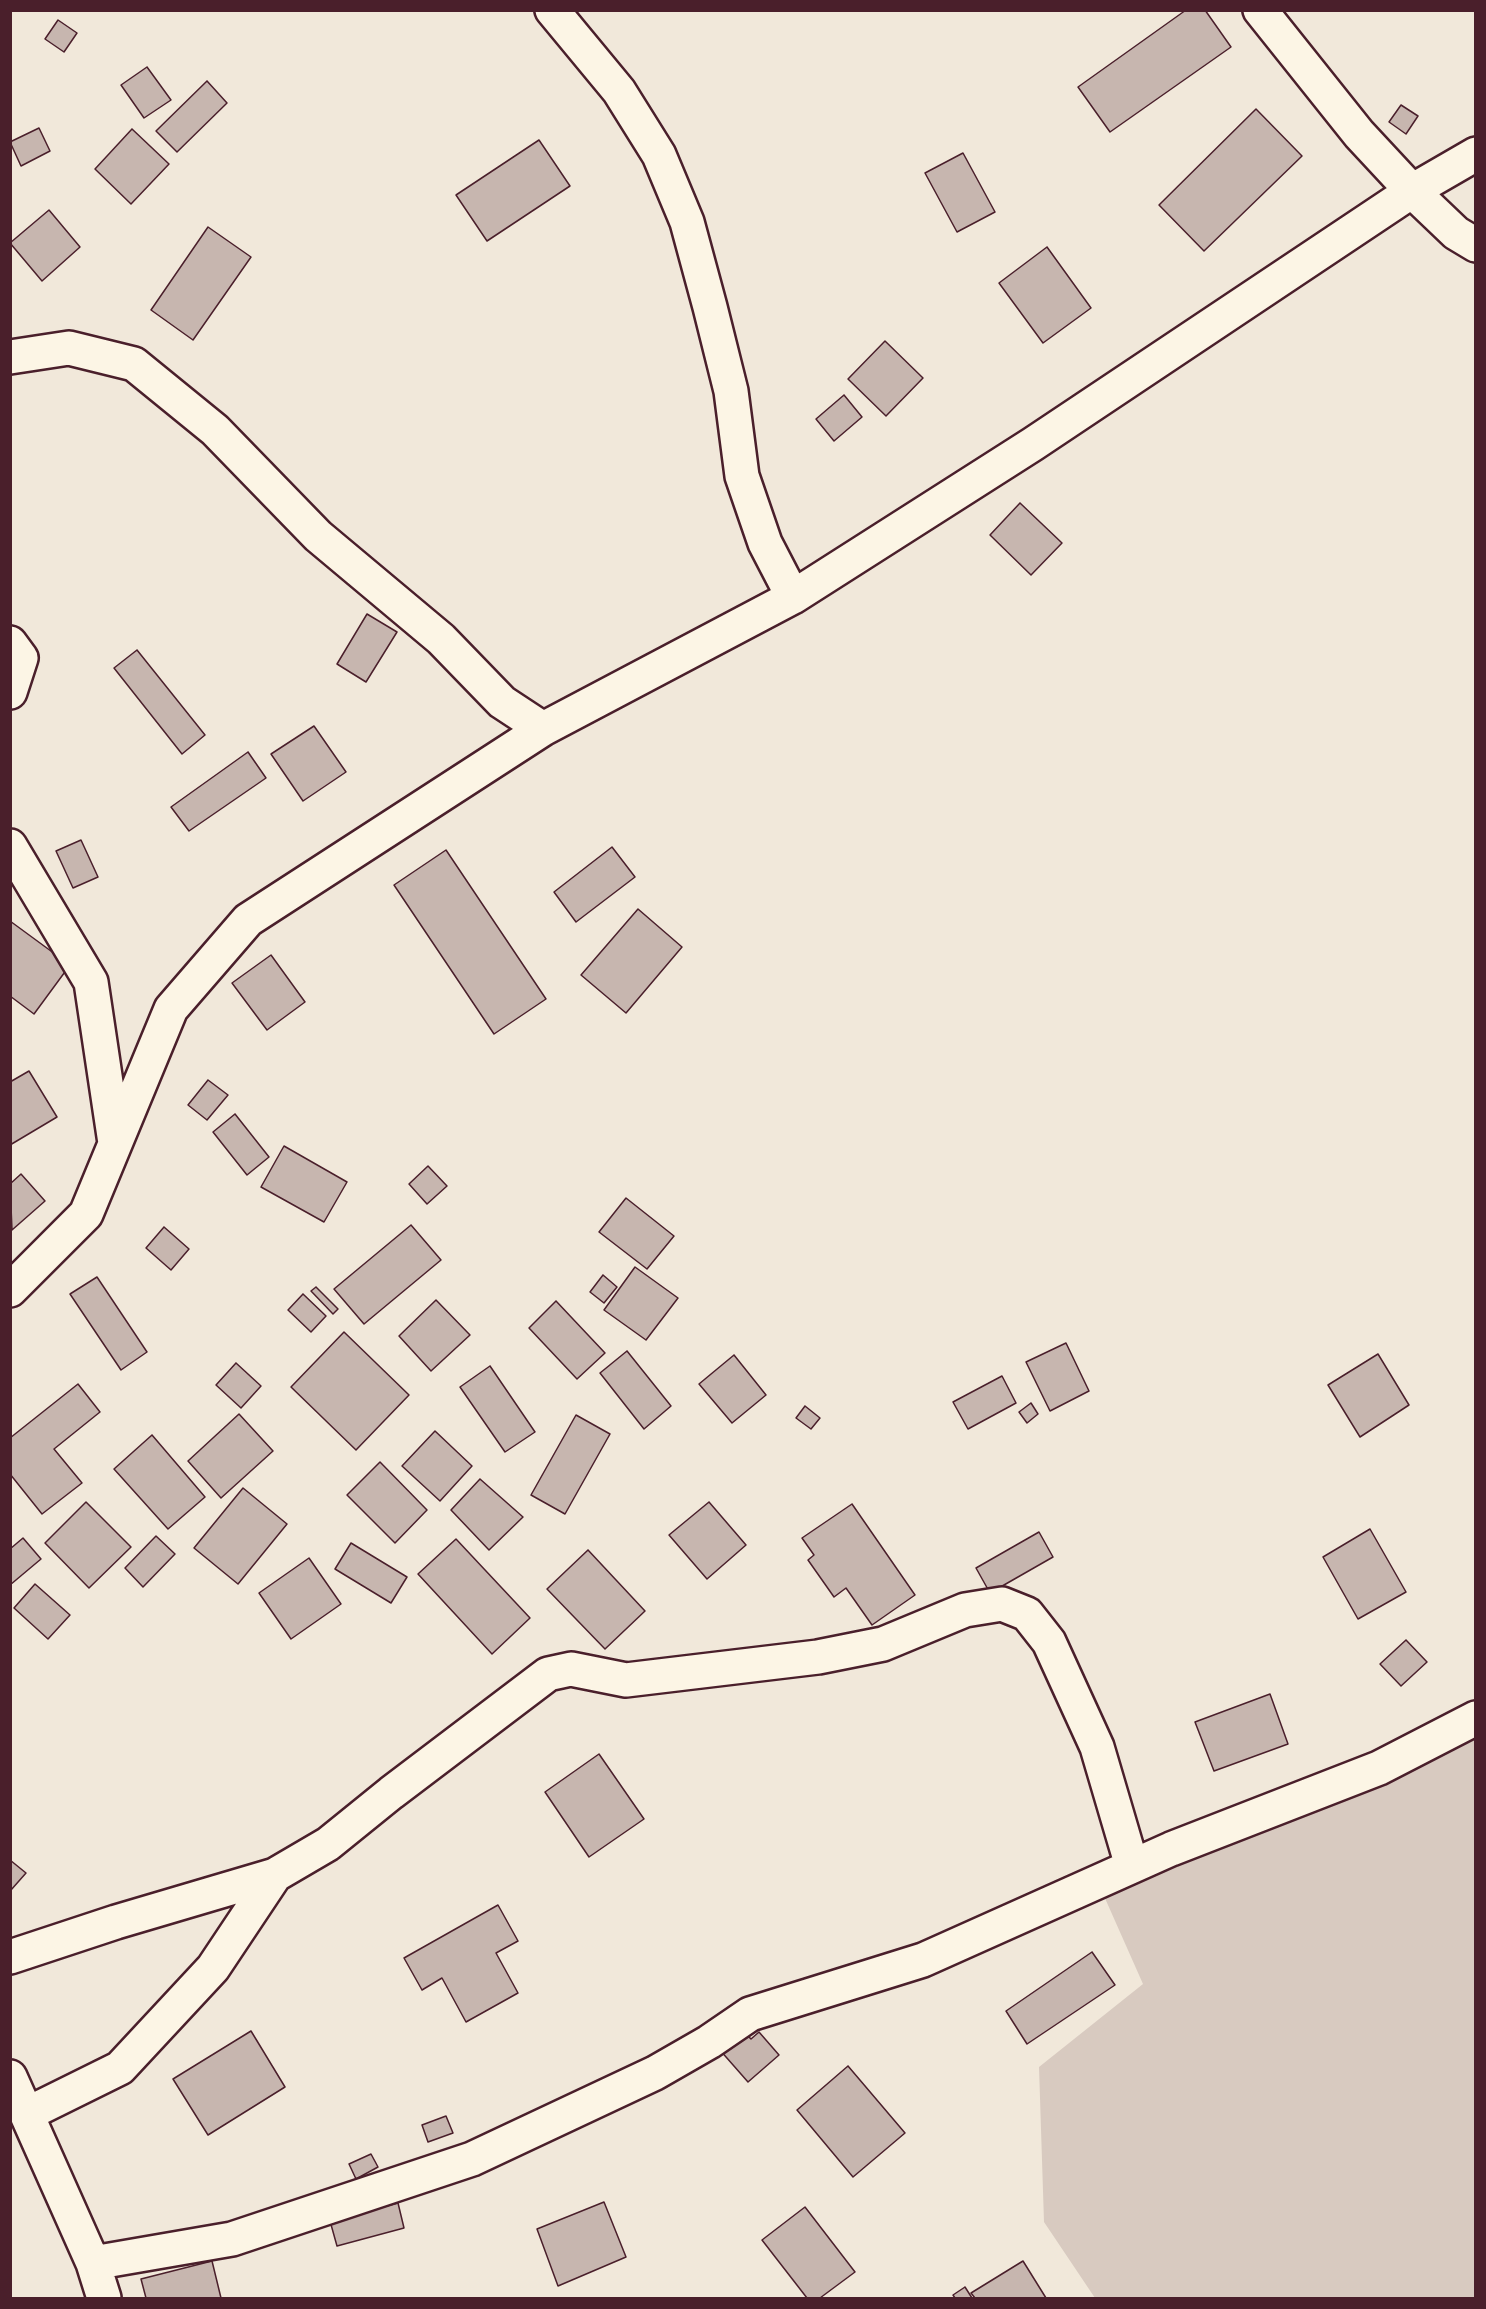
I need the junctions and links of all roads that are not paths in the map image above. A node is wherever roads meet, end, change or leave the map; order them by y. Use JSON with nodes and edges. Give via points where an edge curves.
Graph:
{"nodes":[{"id":1,"x":552,"y":10,"type":"edge"},
{"id":2,"x":1260,"y":10,"type":"edge"},
{"id":3,"x":1476,"y":154,"type":"edge"},
{"id":4,"x":1412,"y":191,"type":"junction"},
{"id":5,"x":1476,"y":245,"type":"edge"},
{"id":6,"x":10,"y":357,"type":"edge"},
{"id":7,"x":793,"y":597,"type":"junction"},
{"id":8,"x":10,"y":644,"type":"edge"},
{"id":9,"x":10,"y":692,"type":"edge"},
{"id":10,"x":543,"y":729,"type":"junction"},
{"id":11,"x":10,"y":846,"type":"edge"},
{"id":12,"x":115,"y":1145,"type":"junction"},
{"id":13,"x":10,"y":1290,"type":"edge"},
{"id":14,"x":1476,"y":1718,"type":"edge"},
{"id":15,"x":1132,"y":1866,"type":"junction"},
{"id":16,"x":275,"y":1875,"type":"junction"},
{"id":17,"x":10,"y":1957,"type":"edge"},
{"id":18,"x":10,"y":2077,"type":"edge"},
{"id":19,"x":27,"y":2114,"type":"junction"},
{"id":20,"x":93,"y":2263,"type":"junction"},
{"id":21,"x":104,"y":2298,"type":"edge"}],
"edges":[{"from":1,"to":7,"type":"street","via":[[620,91],[659,155],[687,222],[731,390],[742,476],[765,543]]},
{"from":2,"to":4,"type":"street","via":[[1359,134]]},
{"from":3,"to":4,"type":"street"},
{"from":4,"to":5,"type":"street","via":[[1456,233]]},
{"from":4,"to":7,"type":"street","via":[[1033,444]]},
{"from":6,"to":10,"type":"street","via":[[69,348],[134,364],[215,430],[318,536],[441,639],[502,702]]},
{"from":7,"to":10,"type":"street"},
{"from":8,"to":9,"type":"street","via":[[21,658]]},
{"from":10,"to":12,"type":"street","via":[[248,920],[171,1009]]},
{"from":11,"to":12,"type":"street","via":[[91,982]]},
{"from":12,"to":13,"type":"street","via":[[86,1214]]},
{"from":14,"to":15,"type":"street","via":[[1379,1768]]},
{"from":15,"to":16,"type":"street","via":[[1097,1747],[1049,1642],[1027,1614],[1002,1604],[965,1610],[883,1644],[818,1657],[626,1680],[571,1669],[548,1674],[328,1844]]},
{"from":15,"to":20,"type":"street","via":[[923,1960],[750,2014],[656,2073],[472,2159],[231,2239]]},
{"from":16,"to":17,"type":"street"},
{"from":16,"to":19,"type":"street","via":[[213,1968],[120,2068]]},
{"from":18,"to":19,"type":"street"},
{"from":19,"to":20,"type":"street"},
{"from":20,"to":21,"type":"street"}]}
